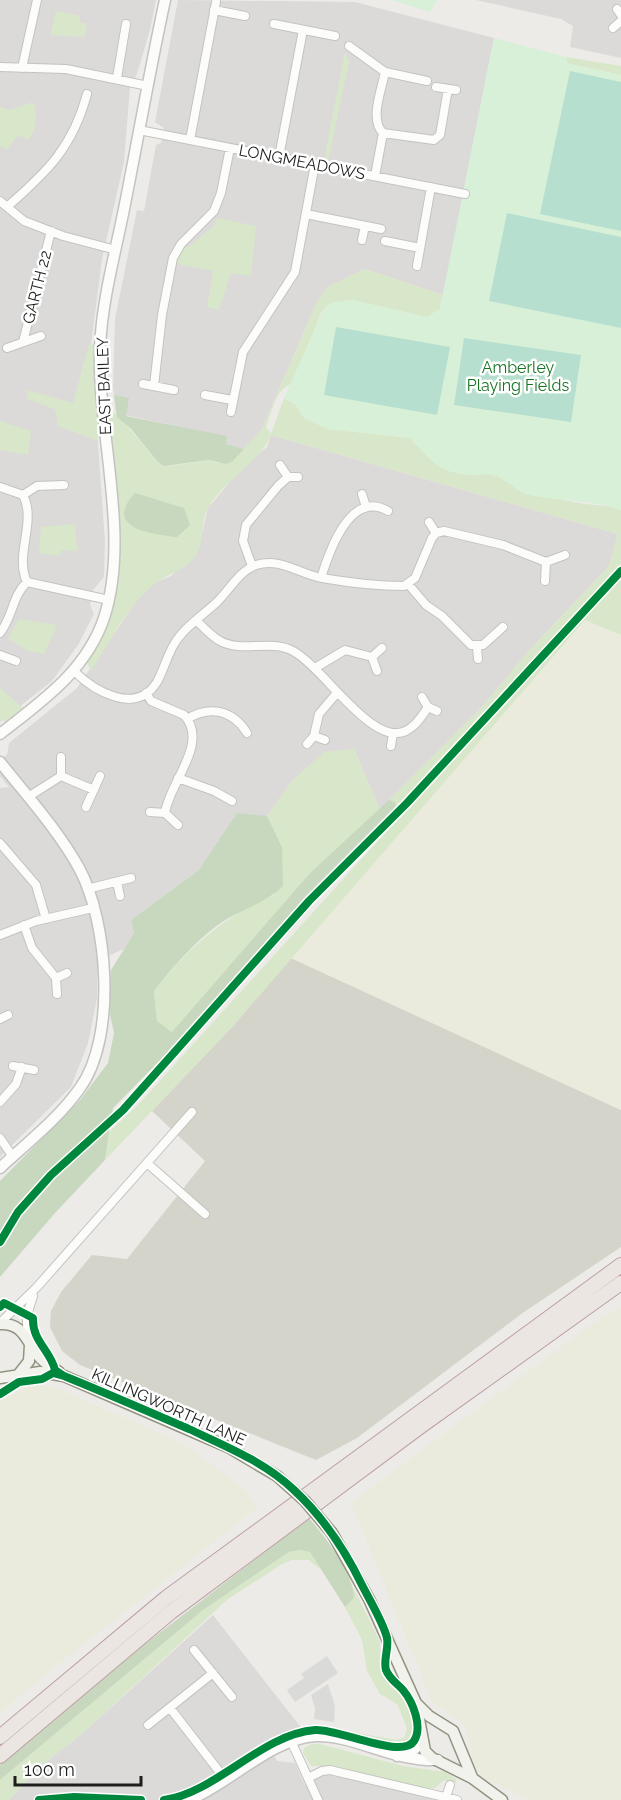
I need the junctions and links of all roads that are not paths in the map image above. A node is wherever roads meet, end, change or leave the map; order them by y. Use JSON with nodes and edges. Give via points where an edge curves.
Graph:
{"nodes":[{"id":1,"x":37,"y":0,"type":"edge"},
{"id":2,"x":165,"y":0,"type":"edge"},
{"id":3,"x":245,"y":16,"type":"dead end"},
{"id":4,"x":621,"y":21,"type":"edge"},
{"id":5,"x":126,"y":24,"type":"dead end"},
{"id":6,"x":274,"y":24,"type":"dead end"},
{"id":7,"x":613,"y":28,"type":"dead end"},
{"id":8,"x":303,"y":30,"type":"junction"},
{"id":9,"x":335,"y":36,"type":"dead end"},
{"id":10,"x":349,"y":46,"type":"dead end"},
{"id":11,"x":0,"y":67,"type":"edge"},
{"id":12,"x":22,"y":68,"type":"junction"},
{"id":13,"x":385,"y":72,"type":"junction"},
{"id":14,"x":117,"y":78,"type":"junction"},
{"id":15,"x":427,"y":81,"type":"dead end"},
{"id":16,"x":148,"y":86,"type":"junction"},
{"id":17,"x":436,"y":87,"type":"dead end"},
{"id":18,"x":87,"y":94,"type":"dead end"},
{"id":19,"x":139,"y":130,"type":"junction"},
{"id":20,"x":383,"y":133,"type":"junction"},
{"id":21,"x":190,"y":140,"type":"junction"},
{"id":22,"x":230,"y":148,"type":"junction"},
{"id":23,"x":279,"y":157,"type":"junction"},
{"id":24,"x":315,"y":164,"type":"junction"},
{"id":25,"x":375,"y":176,"type":"junction"},
{"id":26,"x":431,"y":187,"type":"junction"},
{"id":27,"x":465,"y":194,"type":"dead end"},
{"id":28,"x":4,"y":203,"type":"edge"},
{"id":29,"x":306,"y":214,"type":"junction"},
{"id":30,"x":365,"y":226,"type":"junction"},
{"id":31,"x":381,"y":229,"type":"dead end"},
{"id":32,"x":51,"y":231,"type":"junction"},
{"id":33,"x":362,"y":240,"type":"dead end"},
{"id":34,"x":385,"y":241,"type":"dead end"},
{"id":35,"x":420,"y":248,"type":"junction"},
{"id":36,"x":116,"y":249,"type":"junction"},
{"id":37,"x":417,"y":266,"type":"dead end"},
{"id":38,"x":41,"y":336,"type":"dead end"},
{"id":39,"x":23,"y":342,"type":"junction"},
{"id":40,"x":7,"y":348,"type":"dead end"},
{"id":41,"x":143,"y":384,"type":"dead end"},
{"id":42,"x":154,"y":386,"type":"junction"},
{"id":43,"x":174,"y":390,"type":"dead end"},
{"id":44,"x":205,"y":395,"type":"dead end"},
{"id":45,"x":232,"y":400,"type":"junction"},
{"id":46,"x":231,"y":412,"type":"dead end"},
{"id":47,"x":280,"y":465,"type":"dead end"},
{"id":48,"x":288,"y":477,"type":"junction"},
{"id":49,"x":298,"y":477,"type":"dead end"},
{"id":50,"x":64,"y":485,"type":"dead end"},
{"id":51,"x":0,"y":488,"type":"edge"},
{"id":52,"x":362,"y":494,"type":"dead end"},
{"id":53,"x":22,"y":495,"type":"junction"},
{"id":54,"x":366,"y":507,"type":"junction"},
{"id":55,"x":388,"y":512,"type":"dead end"},
{"id":56,"x":429,"y":522,"type":"dead end"},
{"id":57,"x":436,"y":533,"type":"junction"},
{"id":58,"x":565,"y":555,"type":"dead end"},
{"id":59,"x":546,"y":562,"type":"junction"},
{"id":60,"x":252,"y":566,"type":"junction"},
{"id":61,"x":321,"y":578,"type":"junction"},
{"id":62,"x":545,"y":581,"type":"dead end"},
{"id":63,"x":27,"y":582,"type":"junction"},
{"id":64,"x":409,"y":585,"type":"junction"},
{"id":65,"x":109,"y":600,"type":"junction"},
{"id":66,"x":196,"y":620,"type":"junction"},
{"id":67,"x":503,"y":627,"type":"dead end"},
{"id":68,"x":0,"y":633,"type":"edge"},
{"id":69,"x":477,"y":647,"type":"junction"},
{"id":70,"x":382,"y":648,"type":"dead end"},
{"id":71,"x":0,"y":655,"type":"edge"},
{"id":72,"x":372,"y":657,"type":"junction"},
{"id":73,"x":478,"y":659,"type":"dead end"},
{"id":74,"x":16,"y":661,"type":"dead end"},
{"id":75,"x":315,"y":668,"type":"junction"},
{"id":76,"x":74,"y":671,"type":"junction"},
{"id":77,"x":377,"y":671,"type":"dead end"},
{"id":78,"x":146,"y":693,"type":"junction"},
{"id":79,"x":336,"y":694,"type":"junction"},
{"id":80,"x":422,"y":697,"type":"dead end"},
{"id":81,"x":248,"y":715,"type":"dead end"},
{"id":82,"x":187,"y":719,"type":"junction"},
{"id":83,"x":239,"y":720,"type":"junction"},
{"id":84,"x":247,"y":733,"type":"dead end"},
{"id":85,"x":393,"y":733,"type":"junction"},
{"id":86,"x":0,"y":734,"type":"edge"},
{"id":87,"x":315,"y":736,"type":"junction"},
{"id":88,"x":325,"y":740,"type":"dead end"},
{"id":89,"x":307,"y":744,"type":"dead end"},
{"id":90,"x":391,"y":746,"type":"dead end"},
{"id":91,"x":60,"y":757,"type":"dead end"},
{"id":92,"x":0,"y":762,"type":"edge"},
{"id":93,"x":61,"y":776,"type":"junction"},
{"id":94,"x":100,"y":776,"type":"dead end"},
{"id":95,"x":178,"y":778,"type":"junction"},
{"id":96,"x":94,"y":790,"type":"junction"},
{"id":97,"x":214,"y":791,"type":"junction"},
{"id":98,"x":28,"y":797,"type":"junction"},
{"id":99,"x":210,"y":800,"type":"dead end"},
{"id":100,"x":232,"y":801,"type":"dead end"},
{"id":101,"x":86,"y":807,"type":"dead end"},
{"id":102,"x":150,"y":812,"type":"dead end"},
{"id":103,"x":165,"y":813,"type":"junction"},
{"id":104,"x":178,"y":825,"type":"dead end"},
{"id":105,"x":0,"y":843,"type":"edge"},
{"id":106,"x":131,"y":878,"type":"dead end"},
{"id":107,"x":117,"y":882,"type":"junction"},
{"id":108,"x":87,"y":889,"type":"junction"},
{"id":109,"x":120,"y":896,"type":"dead end"},
{"id":110,"x":93,"y":909,"type":"junction"},
{"id":111,"x":46,"y":918,"type":"junction"},
{"id":112,"x":24,"y":925,"type":"junction"},
{"id":113,"x":0,"y":935,"type":"edge"},
{"id":114,"x":67,"y":973,"type":"dead end"},
{"id":115,"x":56,"y":978,"type":"junction"},
{"id":116,"x":57,"y":994,"type":"dead end"},
{"id":117,"x":34,"y":1070,"type":"dead end"},
{"id":118,"x":0,"y":1102,"type":"edge"},
{"id":119,"x":192,"y":1112,"type":"dead end"},
{"id":120,"x":0,"y":1138,"type":"edge"},
{"id":121,"x":13,"y":1157,"type":"junction"},
{"id":122,"x":147,"y":1163,"type":"junction"},
{"id":123,"x":0,"y":1168,"type":"edge"},
{"id":124,"x":205,"y":1214,"type":"dead end"},
{"id":125,"x":621,"y":1265,"type":"edge"},
{"id":126,"x":621,"y":1283,"type":"edge"},
{"id":127,"x":37,"y":1287,"type":"junction"},
{"id":128,"x":0,"y":1324,"type":"edge"},
{"id":129,"x":29,"y":1340,"type":"junction"},
{"id":130,"x":17,"y":1375,"type":"junction"},
{"id":131,"x":64,"y":1376,"type":"junction"},
{"id":132,"x":0,"y":1378,"type":"edge"},
{"id":133,"x":194,"y":1650,"type":"dead end"},
{"id":134,"x":213,"y":1673,"type":"junction"},
{"id":135,"x":232,"y":1697,"type":"dead end"},
{"id":136,"x":416,"y":1703,"type":"junction"},
{"id":137,"x":170,"y":1708,"type":"junction"},
{"id":138,"x":148,"y":1725,"type":"dead end"},
{"id":139,"x":444,"y":1726,"type":"junction"},
{"id":140,"x":0,"y":1737,"type":"edge"},
{"id":141,"x":423,"y":1740,"type":"junction"},
{"id":142,"x":457,"y":1740,"type":"junction"},
{"id":143,"x":292,"y":1743,"type":"junction"},
{"id":144,"x":0,"y":1756,"type":"edge"},
{"id":145,"x":397,"y":1756,"type":"junction"},
{"id":146,"x":439,"y":1760,"type":"junction"},
{"id":147,"x":308,"y":1778,"type":"junction"},
{"id":148,"x":472,"y":1778,"type":"junction"},
{"id":149,"x":225,"y":1779,"type":"junction"},
{"id":150,"x":450,"y":1785,"type":"dead end"},
{"id":151,"x":446,"y":1797,"type":"junction"},
{"id":152,"x":189,"y":1800,"type":"edge"},
{"id":153,"x":318,"y":1800,"type":"edge"},
{"id":154,"x":457,"y":1800,"type":"edge"},
{"id":155,"x":502,"y":1800,"type":"edge"}],
"edges":[{"from":1,"to":12,"type":"street"},
{"from":2,"to":16,"type":"street","name":"EAST BAILEY"},
{"from":3,"to":21,"type":"street","via":[[215,6]]},
{"from":4,"to":7,"type":"street"},
{"from":5,"to":14,"type":"street"},
{"from":6,"to":8,"type":"street"},
{"from":8,"to":9,"type":"street"},
{"from":8,"to":23,"type":"street"},
{"from":10,"to":13,"type":"street"},
{"from":11,"to":12,"type":"street"},
{"from":12,"to":14,"type":"street","via":[[66,69]]},
{"from":13,"to":15,"type":"street"},
{"from":13,"to":20,"type":"street","via":[[377,116]]},
{"from":14,"to":16,"type":"street"},
{"from":16,"to":19,"type":"street","name":"EAST BAILEY"},
{"from":17,"to":20,"type":"street","via":[[452,90],[440,135],[434,140]]},
{"from":18,"to":28,"type":"street","name":"GARTH 22","via":[[51,168]]},
{"from":19,"to":21,"type":"street","name":"LONGMEADOWS"},
{"from":19,"to":36,"type":"street","name":"EAST BAILEY"},
{"from":20,"to":25,"type":"street"},
{"from":21,"to":22,"type":"street","name":"LONGMEADOWS"},
{"from":22,"to":23,"type":"street","name":"LONGMEADOWS"},
{"from":22,"to":42,"type":"street","via":[[214,212],[180,244],[173,258]]},
{"from":23,"to":24,"type":"street","name":"LONGMEADOWS"},
{"from":24,"to":25,"type":"street","name":"LONGMEADOWS"},
{"from":24,"to":29,"type":"street"},
{"from":25,"to":26,"type":"street","name":"LONGMEADOWS"},
{"from":26,"to":27,"type":"street","name":"LONGMEADOWS"},
{"from":26,"to":35,"type":"street"},
{"from":28,"to":32,"type":"street","name":"GARTH 22","via":[[24,221]]},
{"from":29,"to":30,"type":"street"},
{"from":29,"to":45,"type":"street","via":[[295,272],[243,352]]},
{"from":30,"to":31,"type":"street"},
{"from":30,"to":33,"type":"street"},
{"from":32,"to":36,"type":"street","name":"GARTH 22"},
{"from":32,"to":39,"type":"street","name":"GARTH 22"},
{"from":34,"to":35,"type":"street"},
{"from":35,"to":37,"type":"street"},
{"from":36,"to":65,"type":"street","name":"EAST BAILEY","via":[[100,346],[114,557]]},
{"from":38,"to":39,"type":"street","name":"GARTH 22"},
{"from":39,"to":40,"type":"street","name":"GARTH 22"},
{"from":41,"to":42,"type":"street"},
{"from":42,"to":43,"type":"street"},
{"from":44,"to":45,"type":"street"},
{"from":45,"to":46,"type":"street"},
{"from":47,"to":48,"type":"street"},
{"from":48,"to":49,"type":"street"},
{"from":48,"to":60,"type":"street","via":[[246,525],[243,541]]},
{"from":50,"to":53,"type":"street","via":[[37,486]]},
{"from":51,"to":53,"type":"street"},
{"from":52,"to":54,"type":"street"},
{"from":53,"to":63,"type":"street","via":[[27,503],[23,573]]},
{"from":54,"to":55,"type":"street"},
{"from":54,"to":61,"type":"street","via":[[348,521],[334,541]]},
{"from":56,"to":57,"type":"street"},
{"from":57,"to":59,"type":"street","via":[[462,533]]},
{"from":57,"to":64,"type":"street"},
{"from":58,"to":59,"type":"street"},
{"from":59,"to":62,"type":"street"},
{"from":60,"to":61,"type":"street","via":[[280,563]]},
{"from":60,"to":66,"type":"street"},
{"from":61,"to":64,"type":"street"},
{"from":63,"to":65,"type":"street"},
{"from":63,"to":68,"type":"street"},
{"from":64,"to":69,"type":"street","via":[[426,605]]},
{"from":65,"to":76,"type":"street","name":"EAST BAILEY","via":[[95,639]]},
{"from":66,"to":75,"type":"street","via":[[220,641],[283,648]]},
{"from":66,"to":78,"type":"street","via":[[178,637],[155,685]]},
{"from":67,"to":69,"type":"street"},
{"from":69,"to":73,"type":"street"},
{"from":70,"to":72,"type":"street"},
{"from":71,"to":74,"type":"street"},
{"from":72,"to":75,"type":"street","via":[[345,650]]},
{"from":72,"to":77,"type":"street"},
{"from":75,"to":79,"type":"street"},
{"from":76,"to":78,"type":"street","via":[[111,697],[120,699]]},
{"from":76,"to":86,"type":"street","name":"EAST BAILEY","via":[[54,693]]},
{"from":78,"to":82,"type":"street","via":[[151,701]]},
{"from":79,"to":85,"type":"street"},
{"from":79,"to":87,"type":"street","via":[[319,714]]},
{"from":80,"to":85,"type":"street","via":[[432,709],[414,725],[399,734]]},
{"from":81,"to":83,"type":"street"},
{"from":82,"to":83,"type":"street","via":[[200,711],[212,710]]},
{"from":82,"to":95,"type":"street","via":[[192,732],[190,749]]},
{"from":83,"to":84,"type":"street"},
{"from":85,"to":90,"type":"street"},
{"from":87,"to":88,"type":"street"},
{"from":87,"to":89,"type":"street"},
{"from":91,"to":93,"type":"street"},
{"from":92,"to":98,"type":"street"},
{"from":93,"to":96,"type":"street"},
{"from":93,"to":98,"type":"street"},
{"from":94,"to":96,"type":"street"},
{"from":95,"to":97,"type":"street"},
{"from":95,"to":103,"type":"street"},
{"from":96,"to":101,"type":"street"},
{"from":97,"to":99,"type":"street"},
{"from":97,"to":100,"type":"street"},
{"from":98,"to":108,"type":"street","via":[[70,853]]},
{"from":102,"to":103,"type":"street"},
{"from":103,"to":104,"type":"street"},
{"from":105,"to":111,"type":"street","via":[[36,885]]},
{"from":106,"to":107,"type":"street"},
{"from":107,"to":108,"type":"street"},
{"from":107,"to":109,"type":"street"},
{"from":108,"to":110,"type":"street"},
{"from":110,"to":111,"type":"street"},
{"from":110,"to":121,"type":"street","via":[[105,985],[97,1054],[80,1088]]},
{"from":111,"to":112,"type":"street"},
{"from":112,"to":113,"type":"street"},
{"from":112,"to":115,"type":"street","via":[[32,948]]},
{"from":114,"to":115,"type":"street"},
{"from":115,"to":116,"type":"street"},
{"from":117,"to":118,"type":"street","via":[[18,1066],[16,1084]]},
{"from":119,"to":122,"type":"street"},
{"from":120,"to":121,"type":"street"},
{"from":121,"to":123,"type":"street"},
{"from":122,"to":124,"type":"street"},
{"from":122,"to":127,"type":"street"},
{"from":125,"to":140,"type":"highway","via":[[166,1598]]},
{"from":126,"to":144,"type":"highway","via":[[171,1612]]},
{"from":127,"to":128,"type":"street"},
{"from":127,"to":129,"type":"street","via":[[27,1315]]},
{"from":128,"to":129,"type":"main road","via":[[15,1326]]},
{"from":129,"to":130,"type":"main road","via":[[29,1361]]},
{"from":129,"to":131,"type":"main road","via":[[44,1361]]},
{"from":130,"to":131,"type":"main road","via":[[45,1372]]},
{"from":130,"to":132,"type":"main road"},
{"from":131,"to":136,"type":"main road","name":"KILLINGWORTH LANE","bridge":true,"via":[[228,1447],[277,1476],[305,1501],[332,1533],[364,1590]]},
{"from":133,"to":134,"type":"street"},
{"from":134,"to":135,"type":"street"},
{"from":134,"to":137,"type":"street"},
{"from":136,"to":139,"type":"main road"},
{"from":136,"to":141,"type":"main road"},
{"from":137,"to":138,"type":"street"},
{"from":137,"to":149,"type":"street"},
{"from":139,"to":141,"type":"main road","via":[[430,1729]]},
{"from":139,"to":142,"type":"main road","via":[[453,1731]]},
{"from":141,"to":145,"type":"street","via":[[408,1753]]},
{"from":141,"to":146,"type":"main road","via":[[427,1754]]},
{"from":142,"to":146,"type":"main road","via":[[454,1753]]},
{"from":142,"to":148,"type":"main road"},
{"from":143,"to":145,"type":"street","via":[[321,1737]]},
{"from":143,"to":147,"type":"street"},
{"from":143,"to":149,"type":"street"},
{"from":145,"to":146,"type":"street"},
{"from":146,"to":148,"type":"main road"},
{"from":147,"to":151,"type":"street","via":[[330,1770]]},
{"from":147,"to":153,"type":"street"},
{"from":148,"to":155,"type":"main road"},
{"from":149,"to":152,"type":"street"},
{"from":150,"to":151,"type":"street"},
{"from":151,"to":154,"type":"street"}]}
